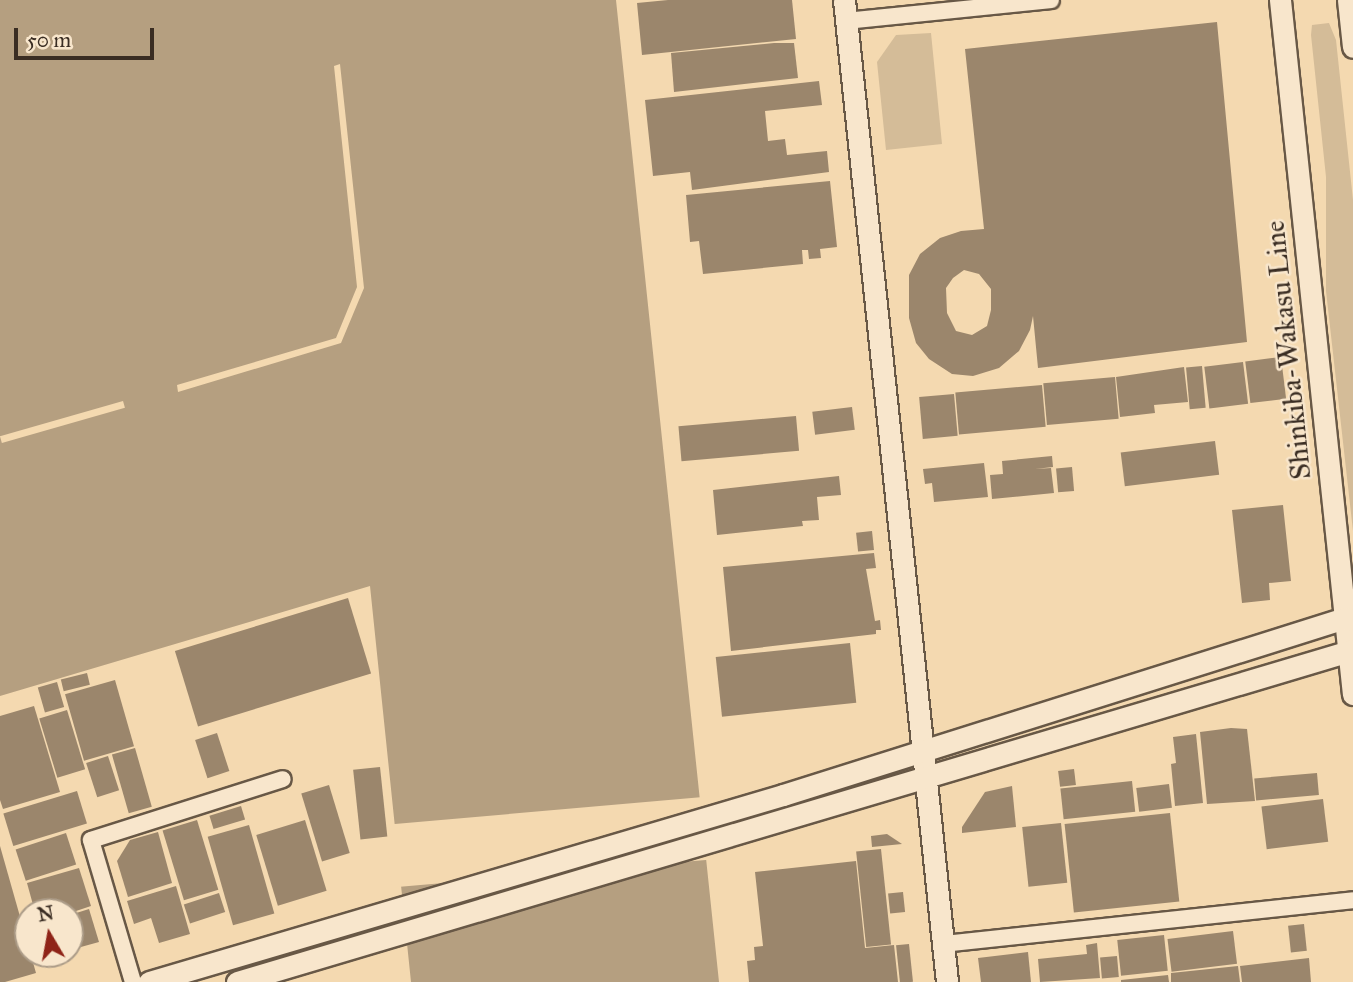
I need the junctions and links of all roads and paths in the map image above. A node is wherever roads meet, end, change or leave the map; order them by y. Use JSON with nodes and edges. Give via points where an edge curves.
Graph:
{"nodes":[{"id":1,"x":1051,"y":0,"type":"edge"},
{"id":2,"x":1280,"y":0,"type":"edge"},
{"id":3,"x":1348,"y":0,"type":"edge"},
{"id":4,"x":845,"y":11,"type":"edge"},
{"id":5,"x":1353,"y":47,"type":"edge"},
{"id":6,"x":1349,"y":619,"type":"edge"},
{"id":7,"x":1350,"y":651,"type":"edge"},
{"id":8,"x":1353,"y":694,"type":"edge"},
{"id":9,"x":922,"y":750,"type":"junction"},
{"id":10,"x":924,"y":775,"type":"junction"},
{"id":11,"x":283,"y":779,"type":"dead end"},
{"id":12,"x":1353,"y":900,"type":"edge"},
{"id":13,"x":943,"y":944,"type":"junction"},
{"id":14,"x":133,"y":982,"type":"edge"},
{"id":15,"x":149,"y":982,"type":"edge"},
{"id":16,"x":237,"y":982,"type":"edge"},
{"id":17,"x":947,"y":982,"type":"edge"}],
"edges":[{"from":1,"to":4,"type":"street"},
{"from":2,"to":6,"type":"street","name":"Shinkiba-Wakasu Line"},
{"from":3,"to":5,"type":"street"},
{"from":4,"to":9,"type":"street"},
{"from":6,"to":7,"type":"street","name":"Shinkiba-Wakasu Line"},
{"from":6,"to":9,"type":"street"},
{"from":7,"to":8,"type":"street","name":"Shinkiba-Wakasu Line"},
{"from":7,"to":10,"type":"street"},
{"from":9,"to":10,"type":"street"},
{"from":9,"to":15,"type":"street"},
{"from":10,"to":13,"type":"street"},
{"from":10,"to":16,"type":"street"},
{"from":11,"to":14,"type":"street","via":[[91,840]]},
{"from":12,"to":13,"type":"street"},
{"from":13,"to":17,"type":"street"}]}
